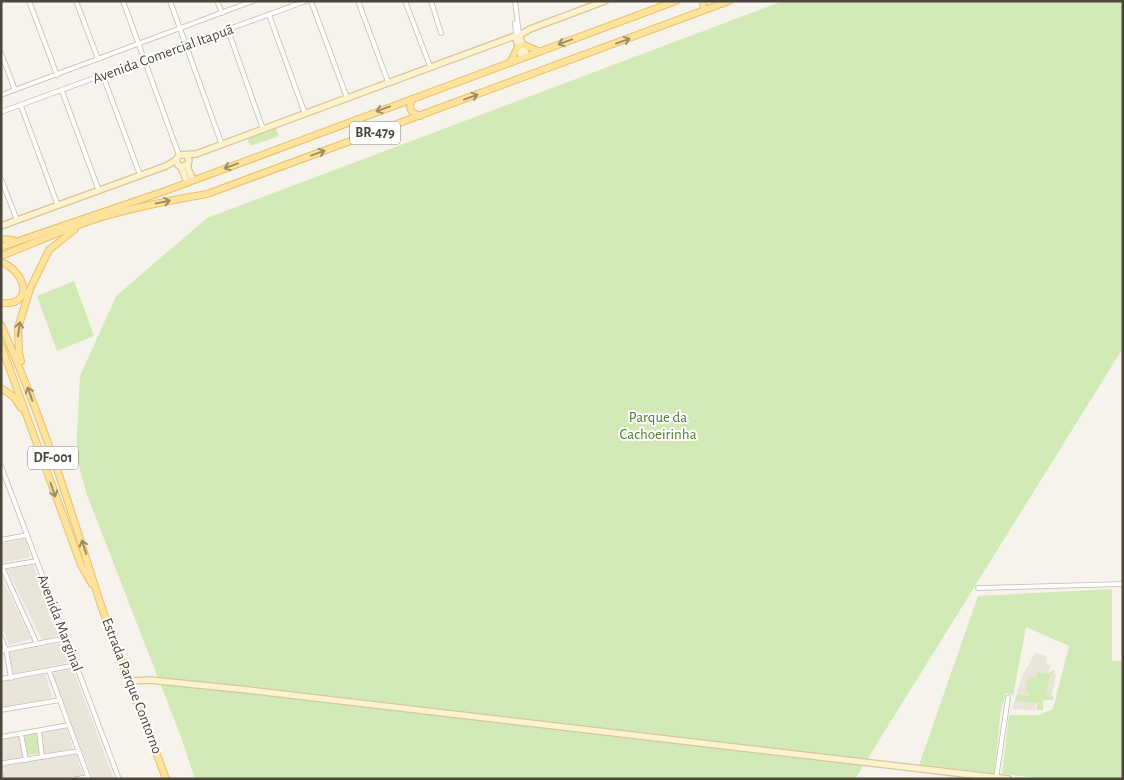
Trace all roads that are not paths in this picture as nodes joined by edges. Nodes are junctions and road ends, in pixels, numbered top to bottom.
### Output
1 (29, 1) edge
2 (76, 1) edge
3 (123, 1) edge
4 (170, 1) edge
5 (217, 1) edge
6 (253, 1) edge
7 (306, 1) edge
8 (311, 1) edge
9 (358, 1) edge
10 (405, 1) edge
11 (430, 1) edge
12 (515, 1) edge
13 (605, 1) edge
14 (676, 1) edge
15 (703, 1) edge
16 (729, 1) edge
17 (704, 10) junction
18 (222, 13) junction
19 (269, 15) junction
20 (180, 29) junction
21 (228, 30) junction
22 (441, 33) dead end
23 (518, 36) junction
24 (139, 44) junction
25 (186, 45) junction
26 (521, 46) junction
27 (539, 52) junction
28 (1, 53) edge
29 (524, 57) junction
30 (98, 59) junction
31 (144, 61) junction
32 (510, 62) junction
33 (430, 66) junction
34 (57, 75) junction
35 (103, 76) junction
36 (388, 82) junction
37 (15, 90) junction
38 (62, 92) junction
39 (1, 95) edge
40 (347, 98) junction
41 (412, 99) junction
42 (21, 106) junction
43 (1, 112) edge
44 (305, 114) junction
45 (420, 116) junction
46 (263, 129) junction
47 (222, 144) junction
48 (188, 160) junction
49 (178, 162) junction
50 (140, 175) junction
51 (1, 179) edge
52 (190, 181) junction
53 (99, 191) junction
54 (58, 206) junction
55 (17, 220) junction
56 (82, 224) junction
57 (1, 226) edge
58 (29, 238) junction
59 (1, 239) edge
60 (1, 247) edge
61 (1, 256) edge
62 (1, 262) edge
63 (1, 303) edge
64 (1, 325) edge
65 (1, 345) edge
66 (24, 377) junction
67 (1, 388) edge
68 (28, 417) junction
69 (1, 466) edge
70 (27, 534) junction
71 (1, 540) edge
72 (36, 561) junction
73 (1, 567) edge
74 (1123, 584) edge
75 (978, 588) dead end
76 (98, 594) junction
77 (1, 637) edge
78 (66, 638) junction
79 (37, 644) junction
80 (4, 650) edge
81 (76, 665) junction
82 (49, 671) junction
83 (11, 678) junction
84 (1, 679) edge
85 (130, 681) junction
86 (1008, 698) dead end
87 (60, 700) junction
88 (1, 710) edge
89 (69, 725) junction
90 (39, 731) junction
91 (21, 734) junction
92 (1, 737) edge
93 (79, 751) junction
94 (42, 757) junction
95 (26, 760) junction
96 (1, 765) edge
97 (89, 778) edge
98 (996, 778) edge
99 (77, 779) edge
100 (119, 779) edge
101 (166, 779) edge
102 (1008, 779) edge

1 - 34 street
2 - 30 street
3 - 24 street
4 - 20 street
5 - 18 street
6 - 18 street, Avenida Comercial Itapuã
7 - 19 street, Avenida Comercial Itapuã
8 - 40 street
9 - 36 street
10 - 33 street
11 - 22 street
12 - 23 street
13 - 23 street
14 -> 27 main road, BR-479
15 - 17 main road
16 - 17 main road, BR-479
45 -> 17 main road, BR-479
18 - 20 street, Avenida Comercial Itapuã
19 - 21 street, Avenida Comercial Itapuã
19 - 44 street
20 - 24 street, Avenida Comercial Itapuã
20 - 25 street
21 - 25 street, Avenida Comercial Itapuã
21 - 46 street
23 - 26 street
23 - 33 street
24 - 30 street, Avenida Comercial Itapuã
24 - 31 street
25 - 31 street, Avenida Comercial Itapuã
25 - 47 street
26 - 27 main road
26 - 29 street
26 - 32 main road
27 - 29 main road, BR-479
28 - 37 street
29 - 32 main road, BR-479
30 - 34 street, Avenida Comercial Itapuã
31 - 35 street, Avenida Comercial Itapuã
31 - 49 street
32 - 41 main road, BR-479
33 - 36 street
34 - 37 street, Avenida Comercial Itapuã
35 - 38 street, Avenida Comercial Itapuã
35 - 50 street
36 - 40 street
37 - 39 street, Avenida Comercial Itapuã
38 - 42 street, Avenida Comercial Itapuã
38 - 53 street
40 - 44 street
41 - 45 main road
41 -> 52 main road, BR-479
42 - 43 street, Avenida Comercial Itapuã
42 - 54 street
44 - 46 street
56 -> 45 main road, BR-479
46 - 47 street
47 - 48 street
48 - 49 street
48 - 49 street
48 - 52 street
49 - 50 street
49 - 52 street
50 - 53 street
51 - 55 street
52 - 58 main road, BR-479
53 - 54 street
54 - 55 street
55 - 57 street
56 - 61 main road, BR-479
66 -> 56 main road
58 - 59 main road
58 - 60 main road, BR-479
62 - 63 main road
64 - 66 main road, DF-001
65 - 68 main road, DF-001
76 -> 66 main road, DF-001
67 - 68 main road
68 -> 76 main road, DF-001
69 - 70 street, Avenida Marginal
70 - 71 street
70 - 72 street, Avenida Marginal
72 - 73 street
72 - 78 street, Avenida Marginal
73 - 79 street
74 - 75 street
76 - 85 main road, Estrada Parque Contorno / DF-001
77 - 80 street
78 - 79 street
78 - 81 street, Avenida Marginal
79 - 80 street
80 - 83 street
81 - 82 street
81 - 100 street, Avenida Marginal
82 - 83 street
82 - 87 street
83 - 84 street
85 - 98 street
85 - 101 main road, Estrada Parque Contorno / DF-001
86 - 98 street
87 - 88 street
87 - 89 street
89 - 90 street
89 - 93 street
90 - 91 street
90 - 94 street
91 - 92 street
91 - 95 street
93 - 94 street
93 - 97 street
94 - 95 street
95 - 96 street
97 - 99 street
98 - 102 street

